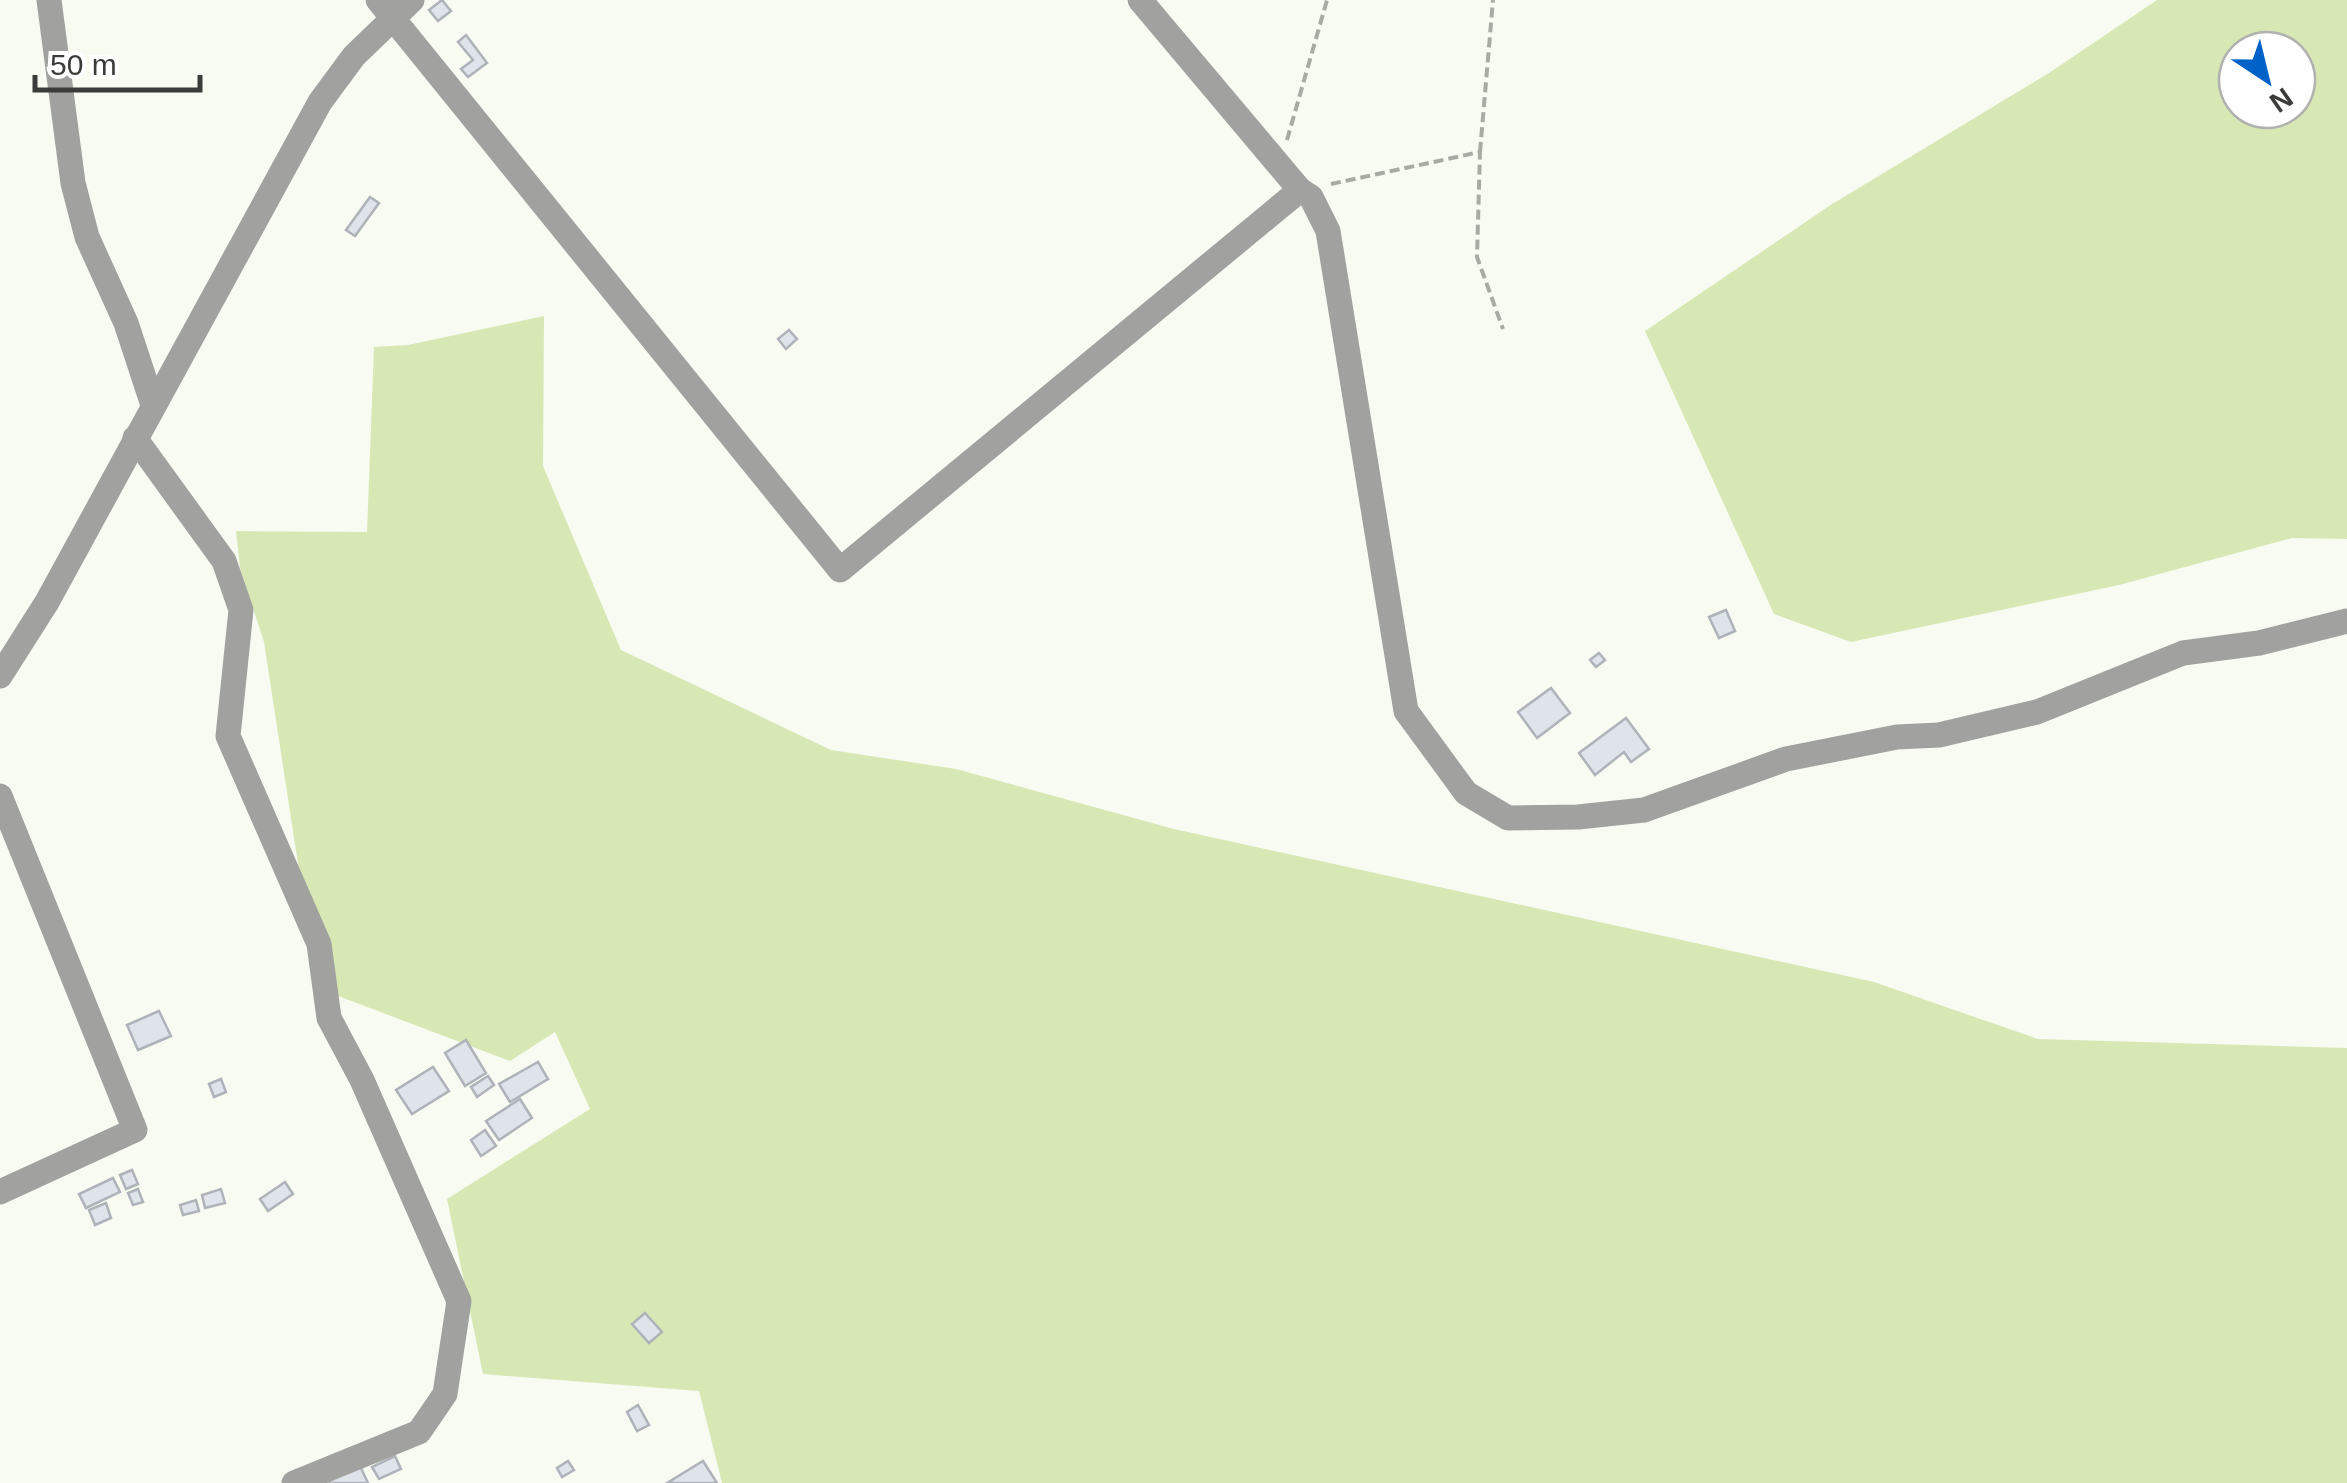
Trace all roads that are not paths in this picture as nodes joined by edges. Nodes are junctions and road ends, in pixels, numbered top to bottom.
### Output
1 (48, 0) edge
2 (412, 0) edge
3 (1140, 0) edge
4 (385, 8) edge
5 (1300, 190) junction
6 (153, 405) junction
7 (135, 438) junction
8 (2347, 621) edge
9 (0, 676) edge
10 (0, 796) edge
11 (0, 1192) edge
12 (294, 1483) edge

1 - 6 street
2 - 4 street
3 - 5 street
4 - 5 street
4 - 6 street
5 - 8 street
6 - 7 street
7 - 9 street
7 - 12 street
10 - 11 street

